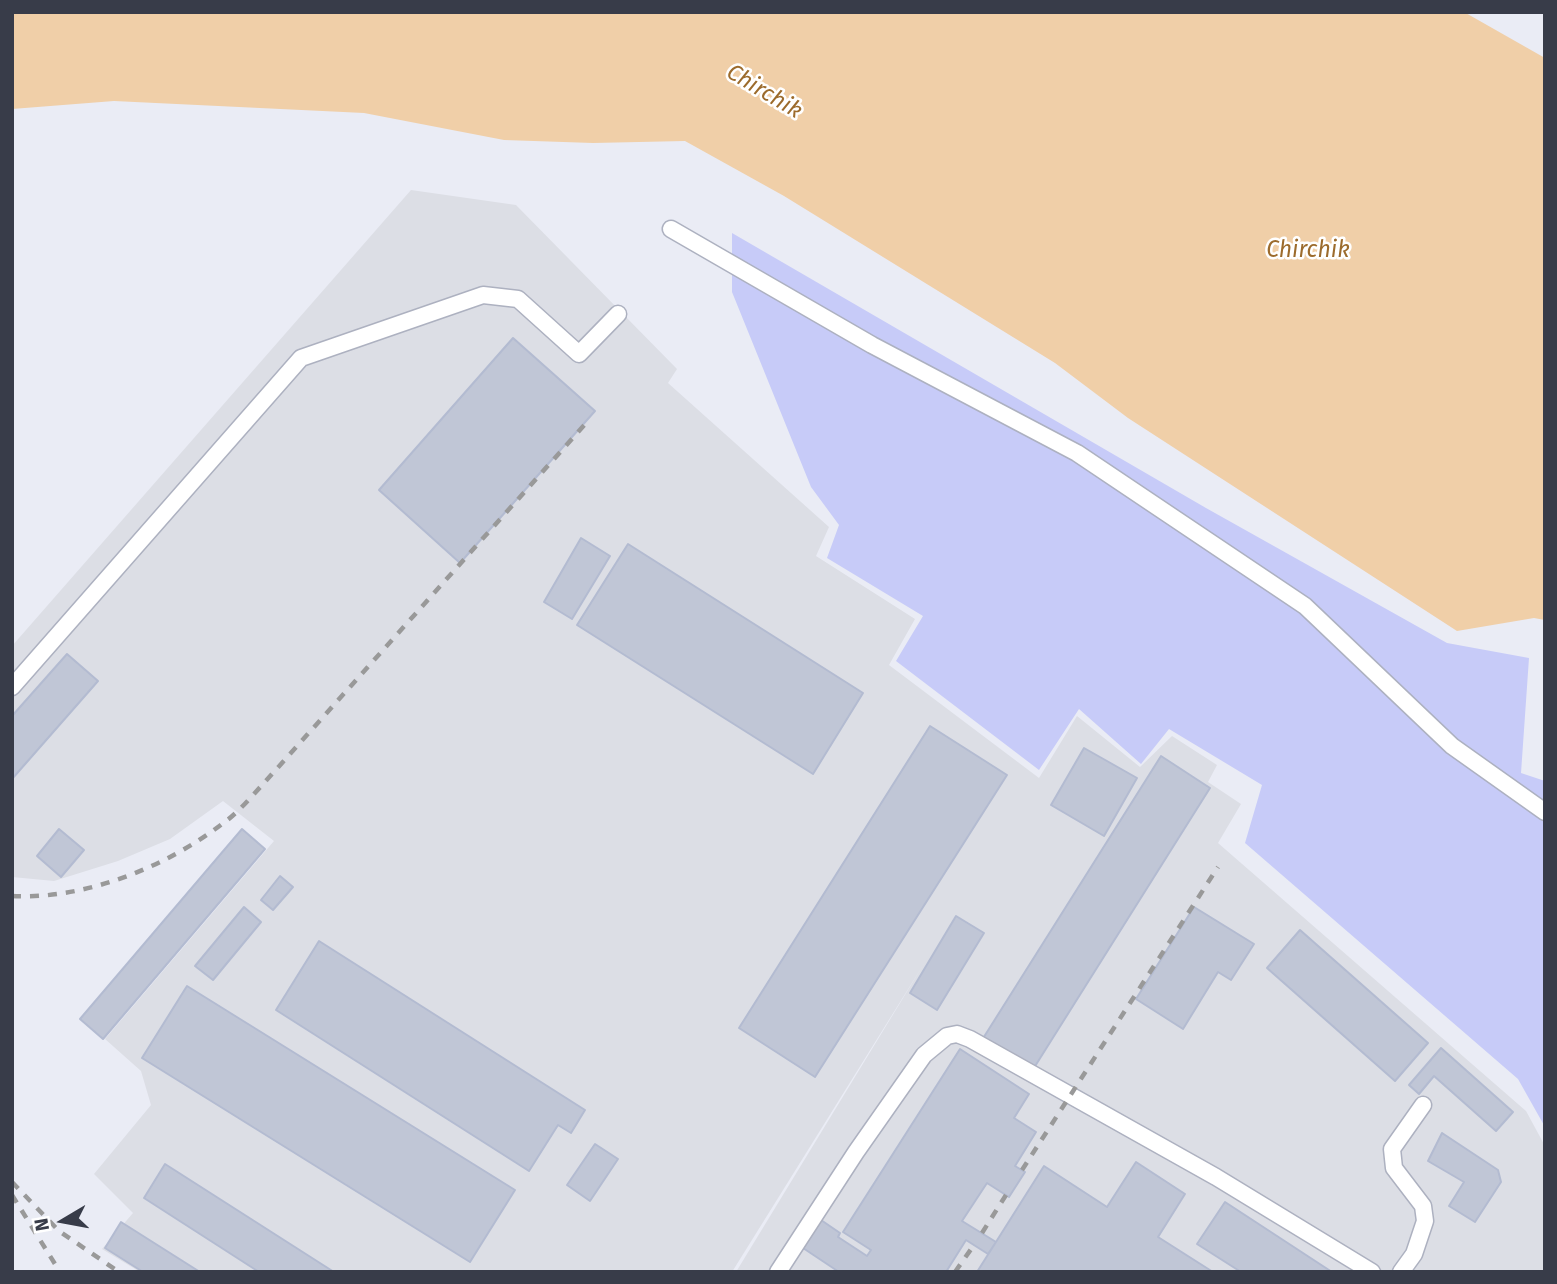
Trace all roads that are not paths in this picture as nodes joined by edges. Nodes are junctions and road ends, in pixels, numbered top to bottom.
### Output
1 (671, 229) dead end
2 (618, 314) dead end
3 (12, 687) edge
4 (1545, 812) edge
5 (1423, 1105) dead end
6 (778, 1272) edge
7 (1372, 1272) edge
8 (1401, 1272) edge

1 - 4 lane
2 - 3 lane
5 - 8 lane
6 - 7 lane

